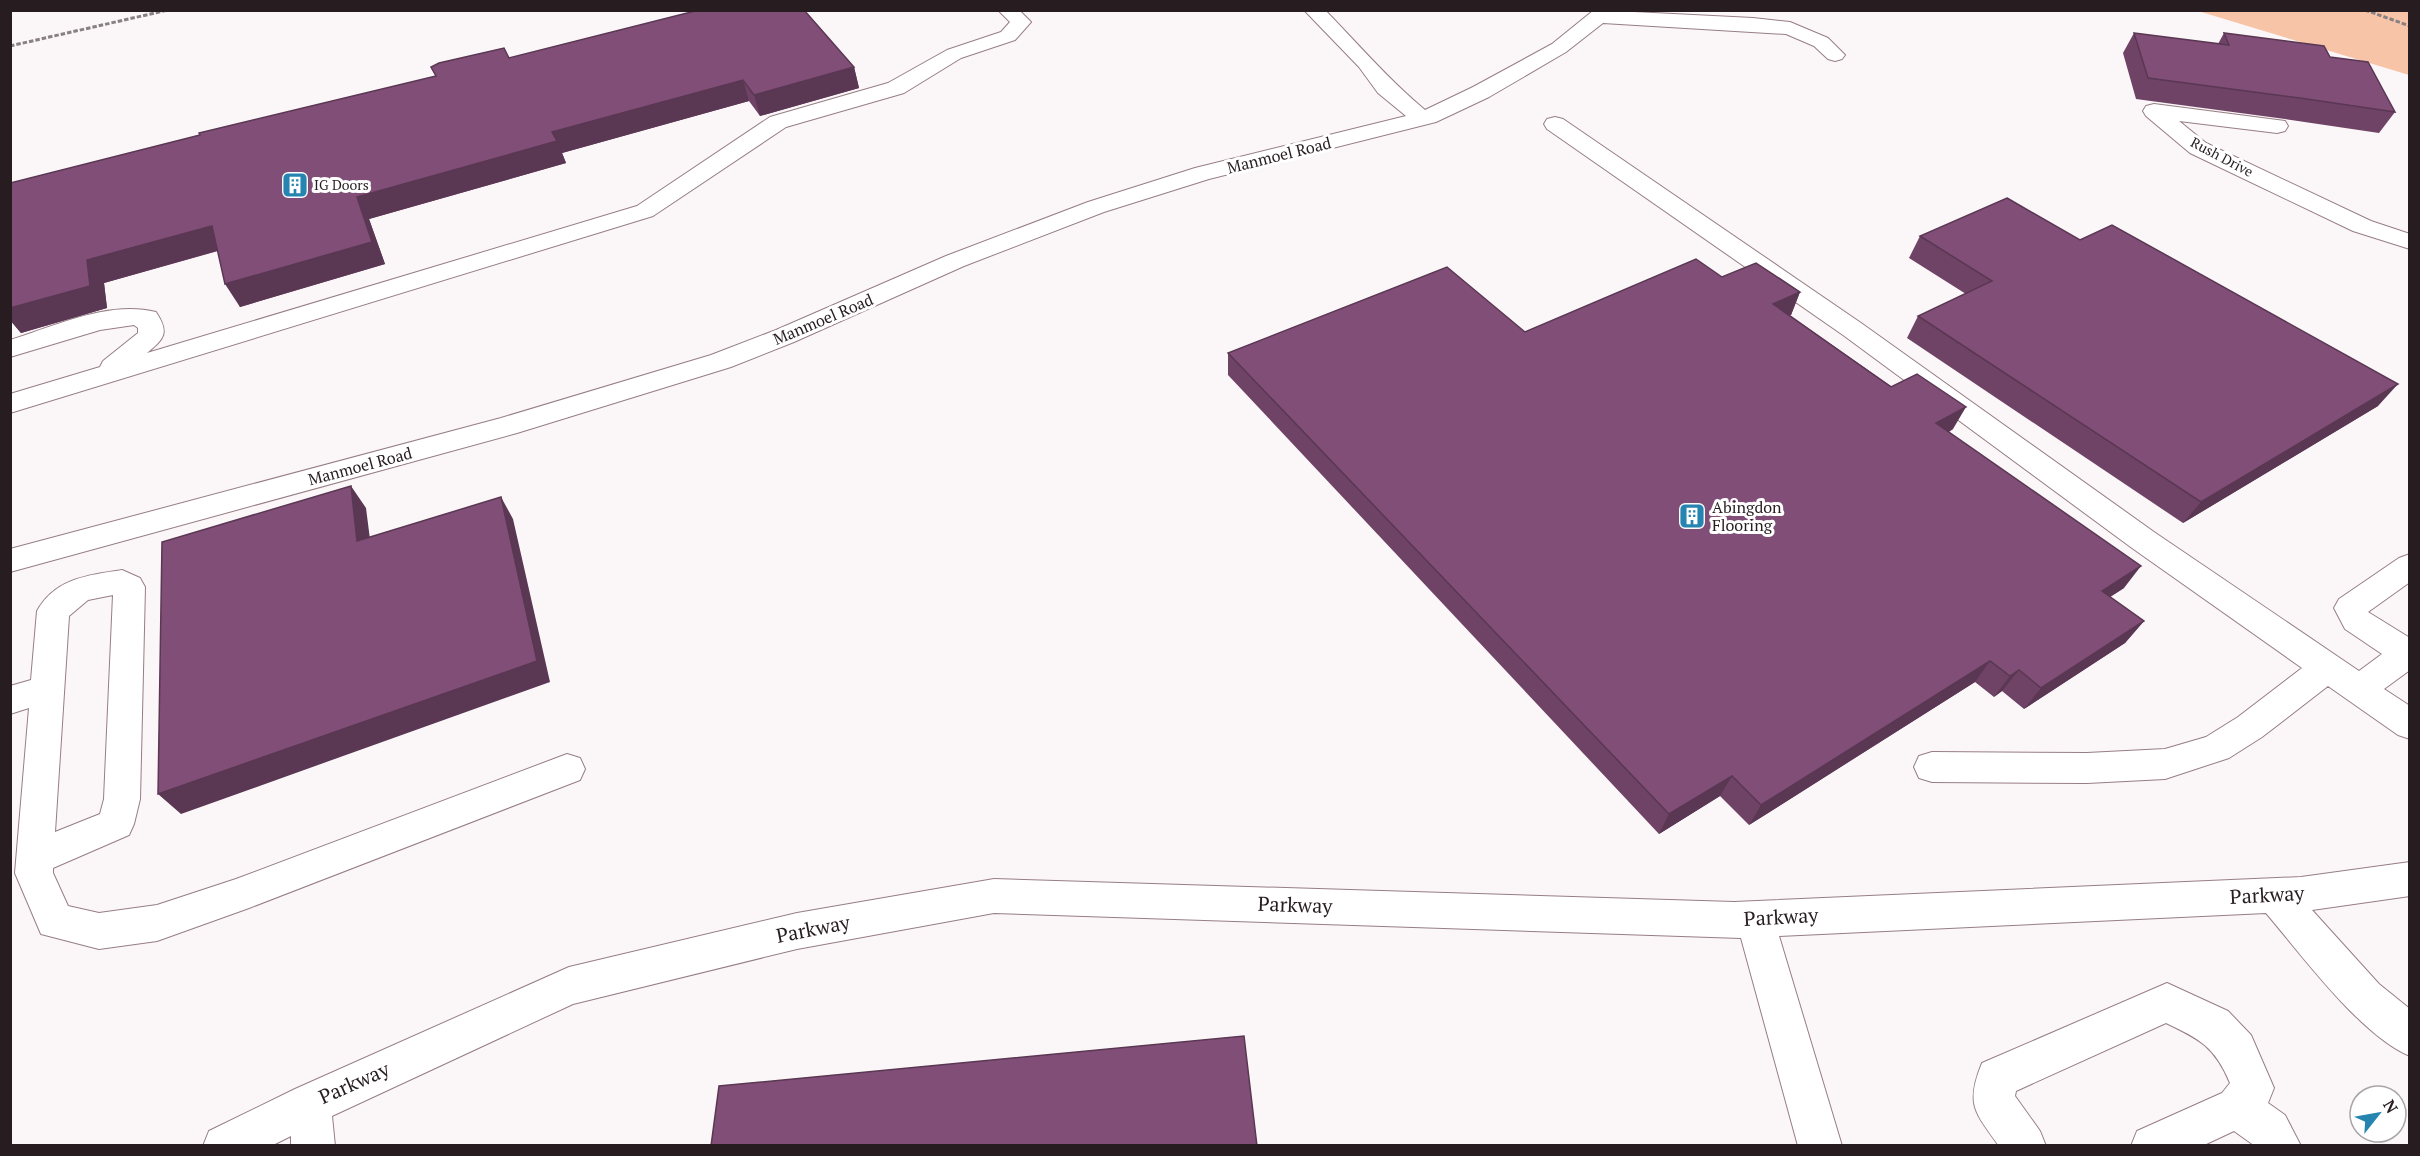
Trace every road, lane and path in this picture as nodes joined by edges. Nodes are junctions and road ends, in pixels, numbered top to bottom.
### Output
1 (168, 10) edge
2 (1007, 10) edge
3 (1313, 10) edge
4 (2365, 10) edge
5 (1604, 14) edge
6 (2409, 26) edge
7 (10, 46) edge
8 (1835, 56) dead end
9 (1421, 118) junction
10 (1555, 124) dead end
11 (2277, 126) dead end
12 (2409, 242) edge
13 (10, 349) edge
14 (103, 376) junction
15 (10, 404) edge
16 (10, 561) edge
17 (2409, 566) edge
18 (2408, 652) edge
19 (2328, 667) junction
20 (48, 689) junction
21 (2360, 689) junction
22 (10, 700) edge
23 (2409, 725) edge
24 (1932, 767) dead end
25 (567, 769) dead end
26 (35, 858) junction
27 (2409, 879) edge
28 (2275, 896) junction
29 (1755, 918) junction
30 (2409, 1036) edge
31 (310, 1104) junction
32 (2237, 1108) junction
33 (225, 1146) edge
34 (313, 1146) edge
35 (1820, 1146) edge
36 (2025, 1146) edge
37 (2152, 1146) edge
38 (2280, 1146) edge

1 - 7 path
2 - 14 street
3 - 9 street
4 - 6 path
5 - 8 street
5 - 9 street, Manmoel Road
9 - 16 street, Manmoel Road
10 - 19 street
11 - 12 street, Rush Drive
13 - 14 street
14 - 15 street
17 - 18 street
18 - 21 street
19 - 21 street
19 - 24 street
20 - 22 street
20 - 26 street
20 - 26 street
21 - 23 street
25 - 26 street
27 - 28 street, Parkway
28 - 29 street, Parkway
28 - 30 street
29 - 31 street, Parkway
29 - 35 street
31 - 33 street, Parkway
31 - 34 street
32 - 36 street
32 - 37 street
32 - 38 street

